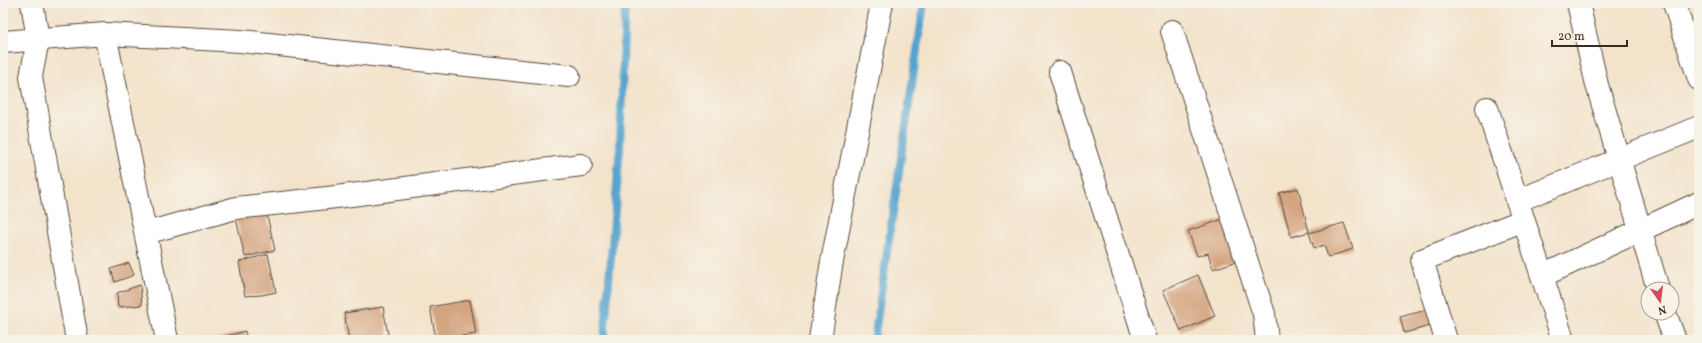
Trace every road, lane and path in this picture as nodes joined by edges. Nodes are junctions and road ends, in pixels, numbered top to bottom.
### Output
1 (32, 3) edge
2 (882, 3) edge
3 (1578, 3) edge
4 (1674, 3) edge
5 (1172, 32) dead end
6 (105, 34) junction
7 (38, 39) junction
8 (3, 42) edge
9 (1060, 72) dead end
10 (569, 76) dead end
11 (1699, 79) edge
12 (1487, 108) dead end
13 (1699, 127) edge
14 (1619, 160) junction
15 (581, 165) dead end
16 (1699, 203) edge
17 (1520, 210) junction
18 (1641, 232) junction
19 (146, 233) junction
20 (1542, 276) junction
21 (1656, 281) edge
22 (1668, 321) edge
23 (77, 340) edge
24 (167, 340) edge
25 (820, 340) edge
26 (1145, 340) edge
27 (1267, 340) edge
28 (1446, 340) edge
29 (1563, 340) edge
30 (1675, 340) edge

1 - 7 street
2 - 25 street
3 - 14 street
4 - 11 street
5 - 27 street
6 - 7 street
6 - 10 street
6 - 19 street
7 - 8 street
7 - 23 street
9 - 26 street
12 - 17 street
13 - 14 street
14 - 17 street
14 - 18 street
15 - 19 street
16 - 18 street
17 - 20 street
17 - 28 street
18 - 20 street
18 - 21 street
19 - 24 street
20 - 29 street
22 - 30 street

